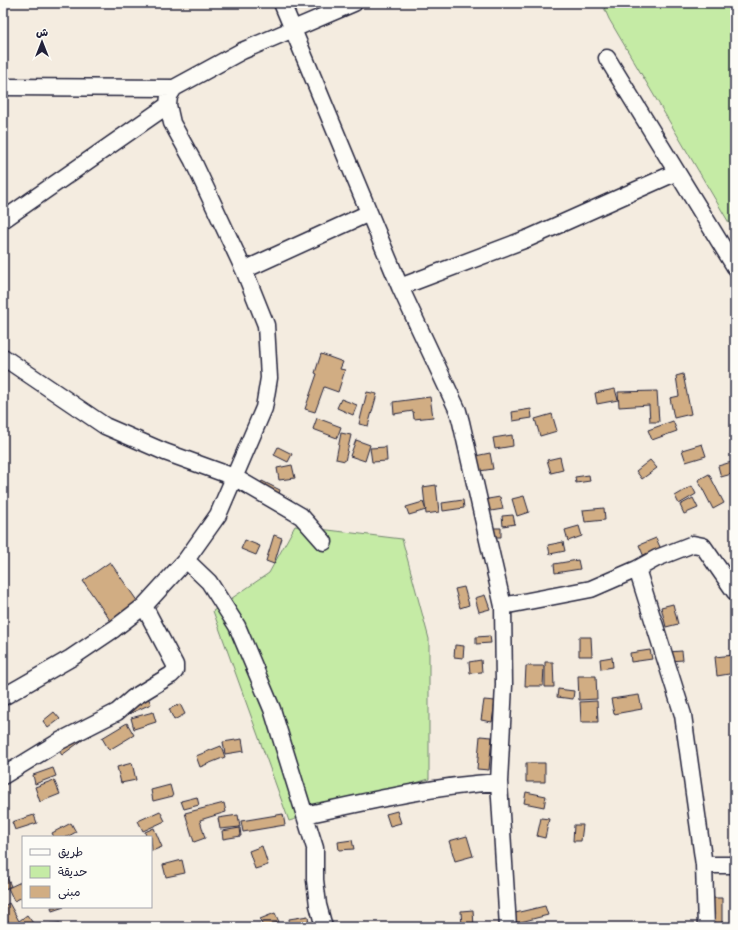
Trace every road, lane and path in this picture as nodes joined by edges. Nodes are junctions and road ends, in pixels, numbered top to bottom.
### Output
1 (282, 3) edge
2 (354, 3) edge
3 (293, 30) junction
4 (607, 58) dead end
5 (3, 87) edge
6 (174, 88) junction
7 (168, 105) junction
8 (677, 172) junction
9 (370, 213) junction
10 (3, 220) edge
11 (735, 268) edge
12 (244, 270) junction
13 (400, 287) junction
14 (3, 358) edge
15 (234, 477) junction
16 (324, 542) dead end
17 (186, 560) junction
18 (637, 569) junction
19 (735, 592) edge
20 (144, 606) junction
21 (503, 606) junction
22 (3, 697) edge
23 (3, 776) edge
24 (499, 782) junction
25 (305, 815) junction
26 (704, 865) junction
27 (735, 865) edge
28 (324, 927) edge
29 (508, 927) edge
30 (706, 927) edge

1 - 3 street
2 - 3 street
3 - 6 street
3 - 9 street
4 - 8 street
5 - 6 street
6 - 7 street
7 - 10 street
7 - 12 street
8 - 11 street
8 - 13 street
9 - 12 street
9 - 13 street
12 - 15 street
13 - 21 street
14 - 15 street
15 - 16 street
15 - 17 street
17 - 20 street
17 - 25 street
18 - 19 street
18 - 21 street
18 - 26 street
20 - 22 street
20 - 23 street
21 - 24 street
24 - 25 street
24 - 29 street
25 - 28 street
26 - 27 street
26 - 30 street

